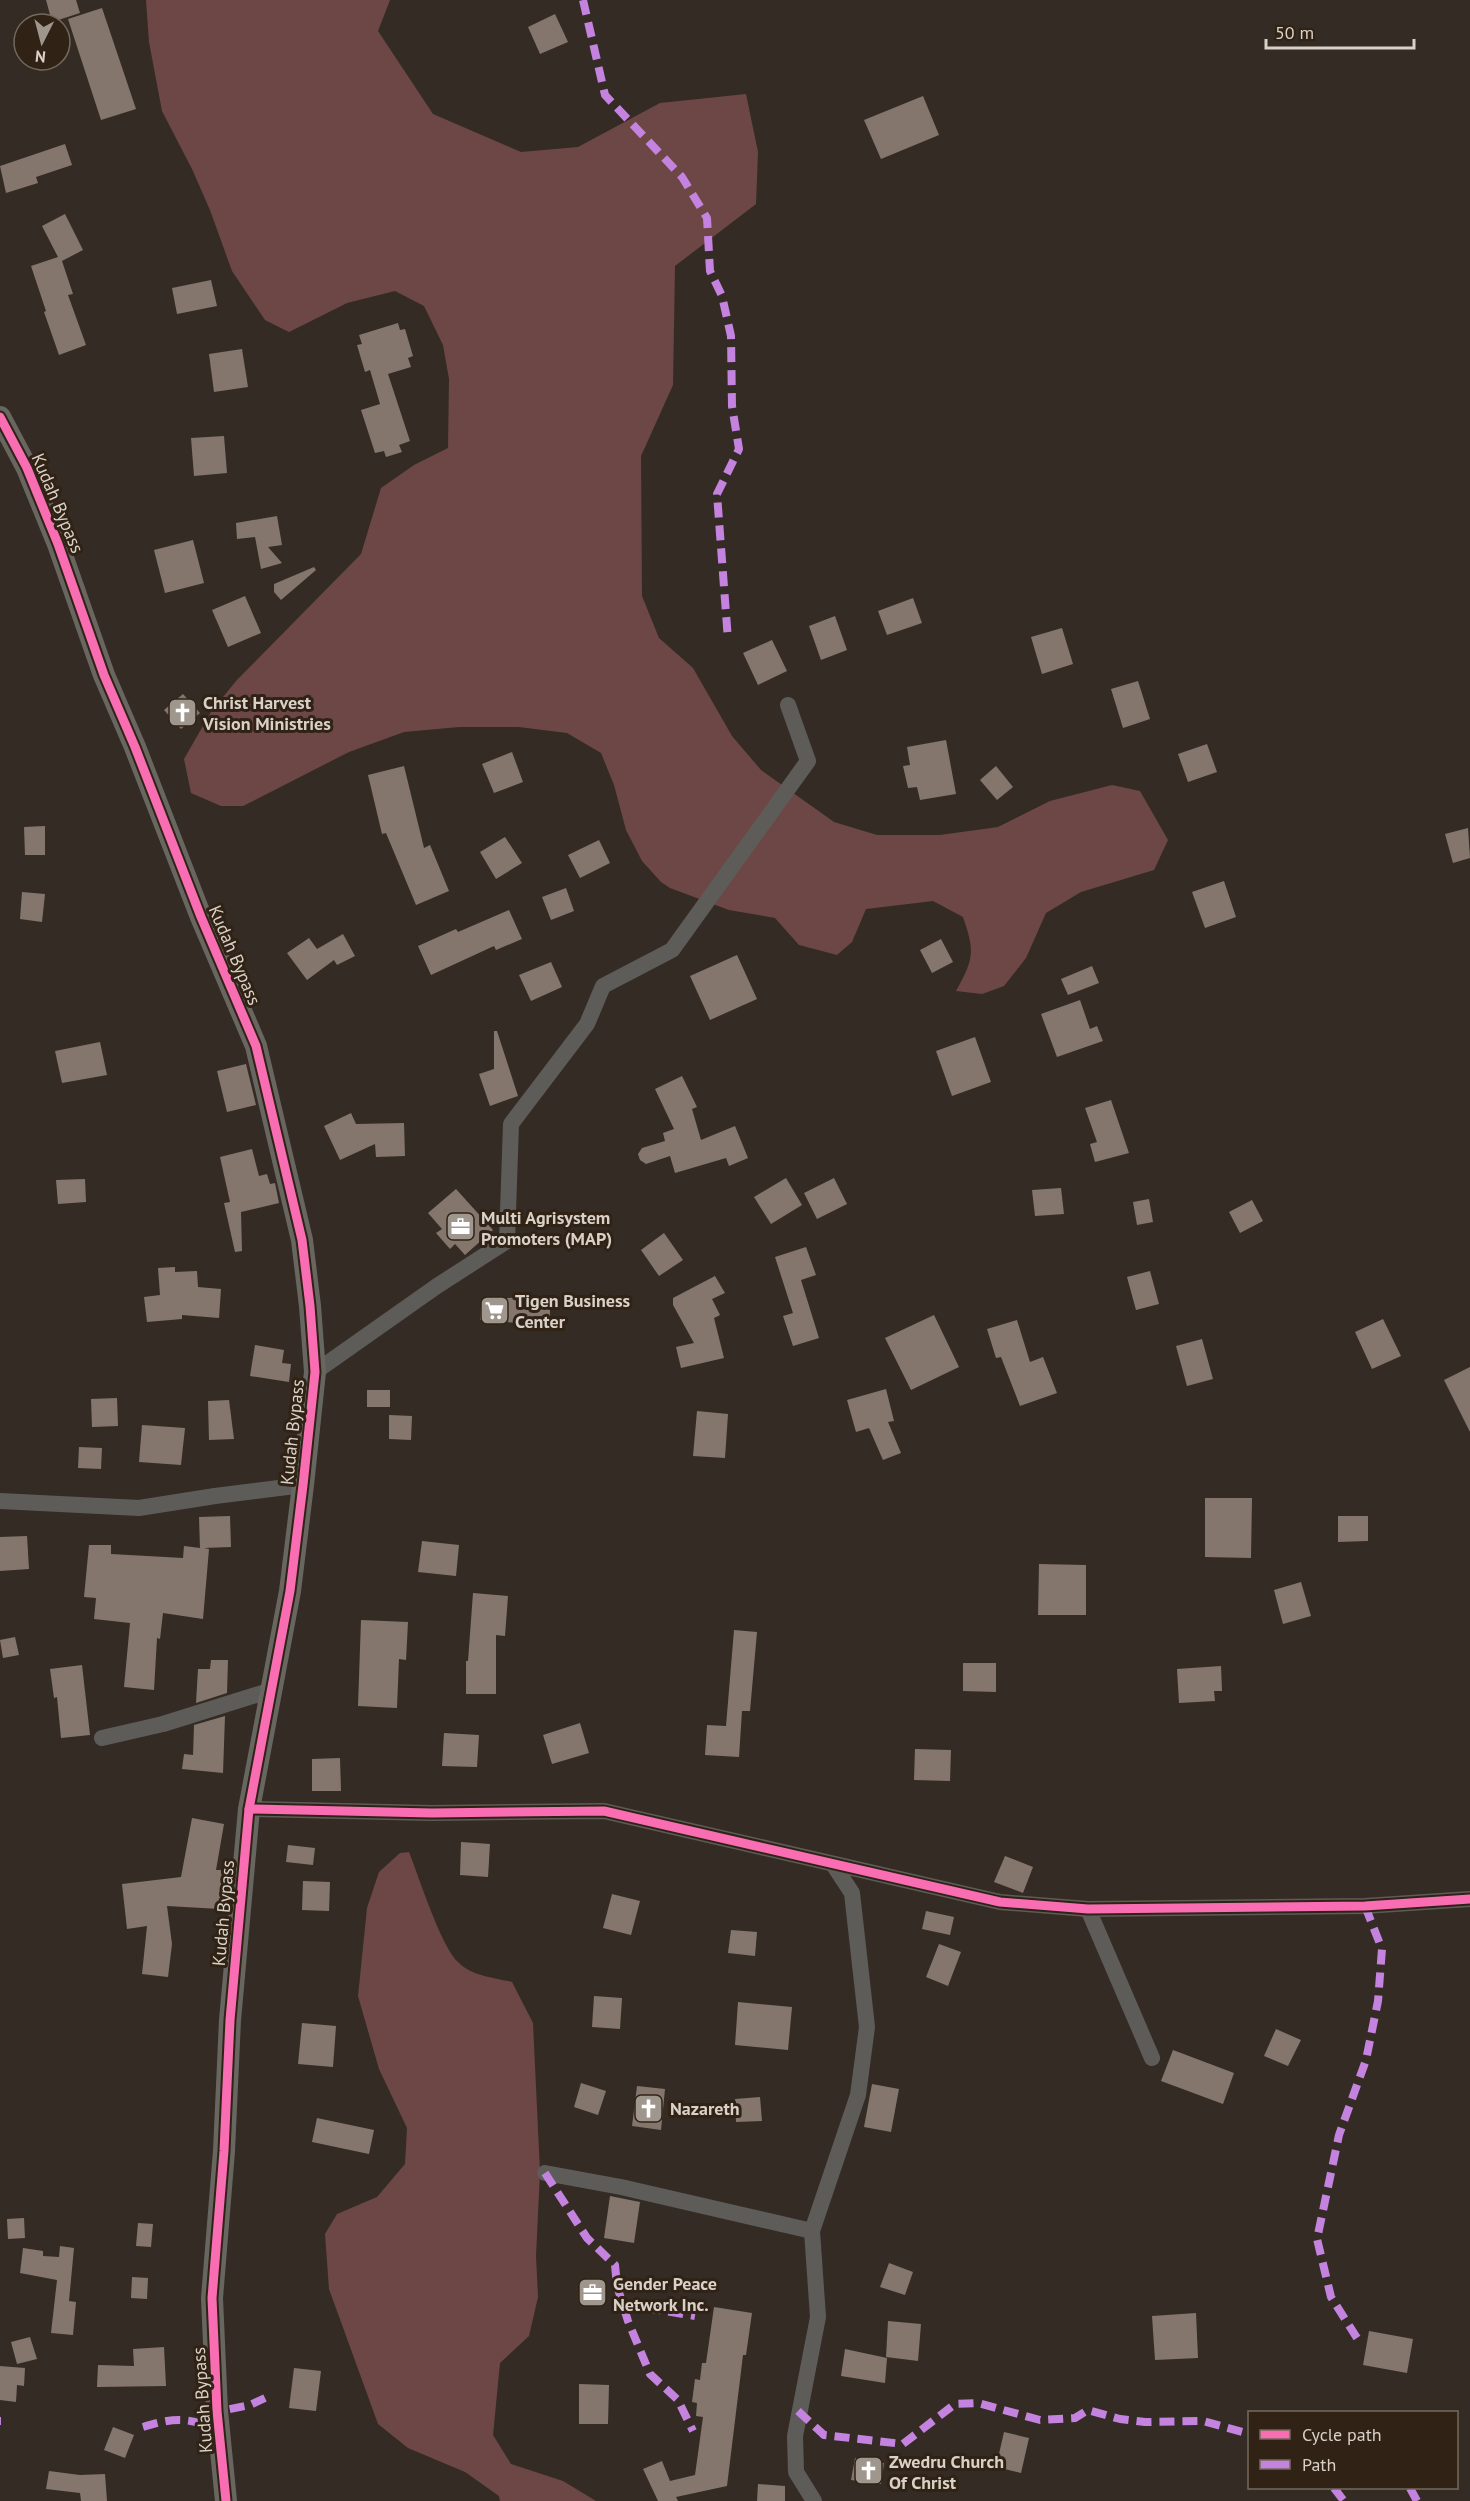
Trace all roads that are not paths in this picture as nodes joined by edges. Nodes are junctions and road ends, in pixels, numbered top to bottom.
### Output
1 (0, 417) edge
2 (788, 705) dead end
3 (315, 1372) junction
4 (303, 1485) junction
5 (0, 1501) edge
6 (272, 1690) junction
7 (102, 1738) dead end
8 (249, 1809) junction
9 (833, 1864) junction
10 (1470, 1899) edge
11 (1088, 1910) junction
12 (1152, 2058) dead end
13 (544, 2173) dead end
14 (812, 2231) junction
15 (226, 2501) edge
16 (814, 2501) edge

1 - 3 street, Kudah Bypass
2 - 3 street
3 - 4 street, Kudah Bypass
4 - 5 street
4 - 6 street, Kudah Bypass
6 - 7 street
6 - 8 street, Kudah Bypass
8 - 9 street
8 - 15 street, Kudah Bypass
9 - 11 street
9 - 14 street
10 - 11 street
11 - 12 street
13 - 14 street
14 - 16 street

